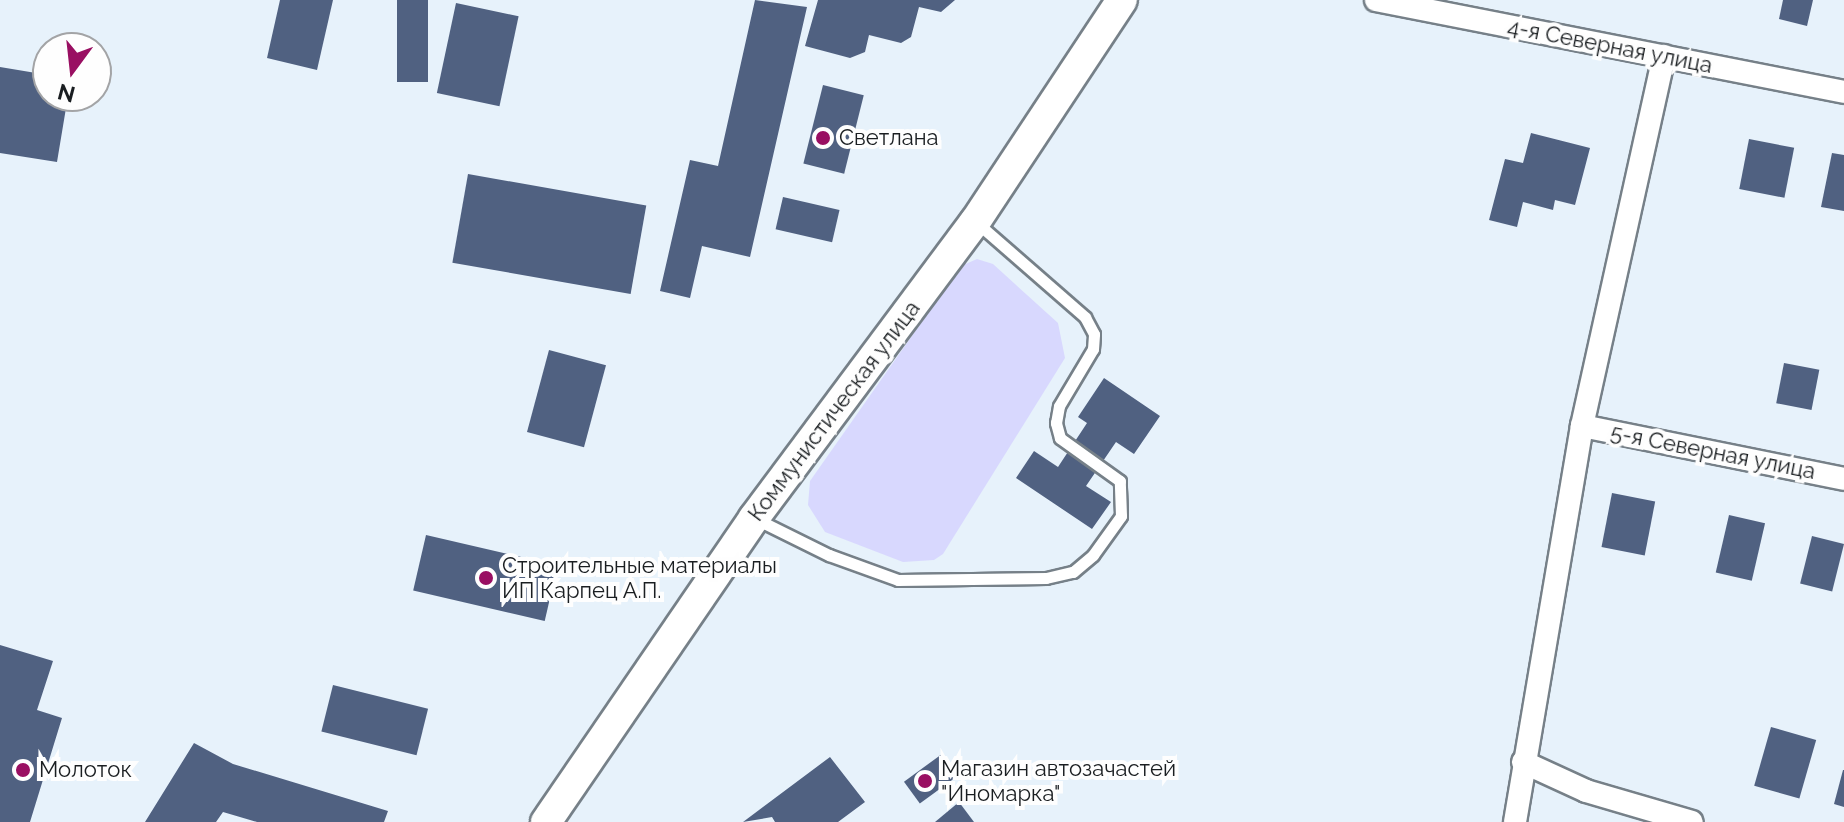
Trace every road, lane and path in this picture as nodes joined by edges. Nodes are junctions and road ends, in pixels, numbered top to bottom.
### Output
1 (1122, 0) edge
2 (1376, 0) edge
3 (1664, 56) junction
4 (1844, 92) edge
5 (975, 222) junction
6 (1582, 426) junction
7 (1844, 479) edge
8 (754, 518) junction
9 (1523, 762) junction
10 (546, 822) edge
11 (1515, 822) edge
12 (1692, 822) edge

1 - 5 street, Коммунистическая улица
2 - 3 street, 4-я Северная улица
3 - 4 street, 4-я Северная улица
3 - 6 street
5 - 8 street, Коммунистическая улица
5 - 8 lane
6 - 7 street, 5-я Северная улица
6 - 9 street
8 - 10 street, Коммунистическая улица
9 - 11 street
9 - 12 street

